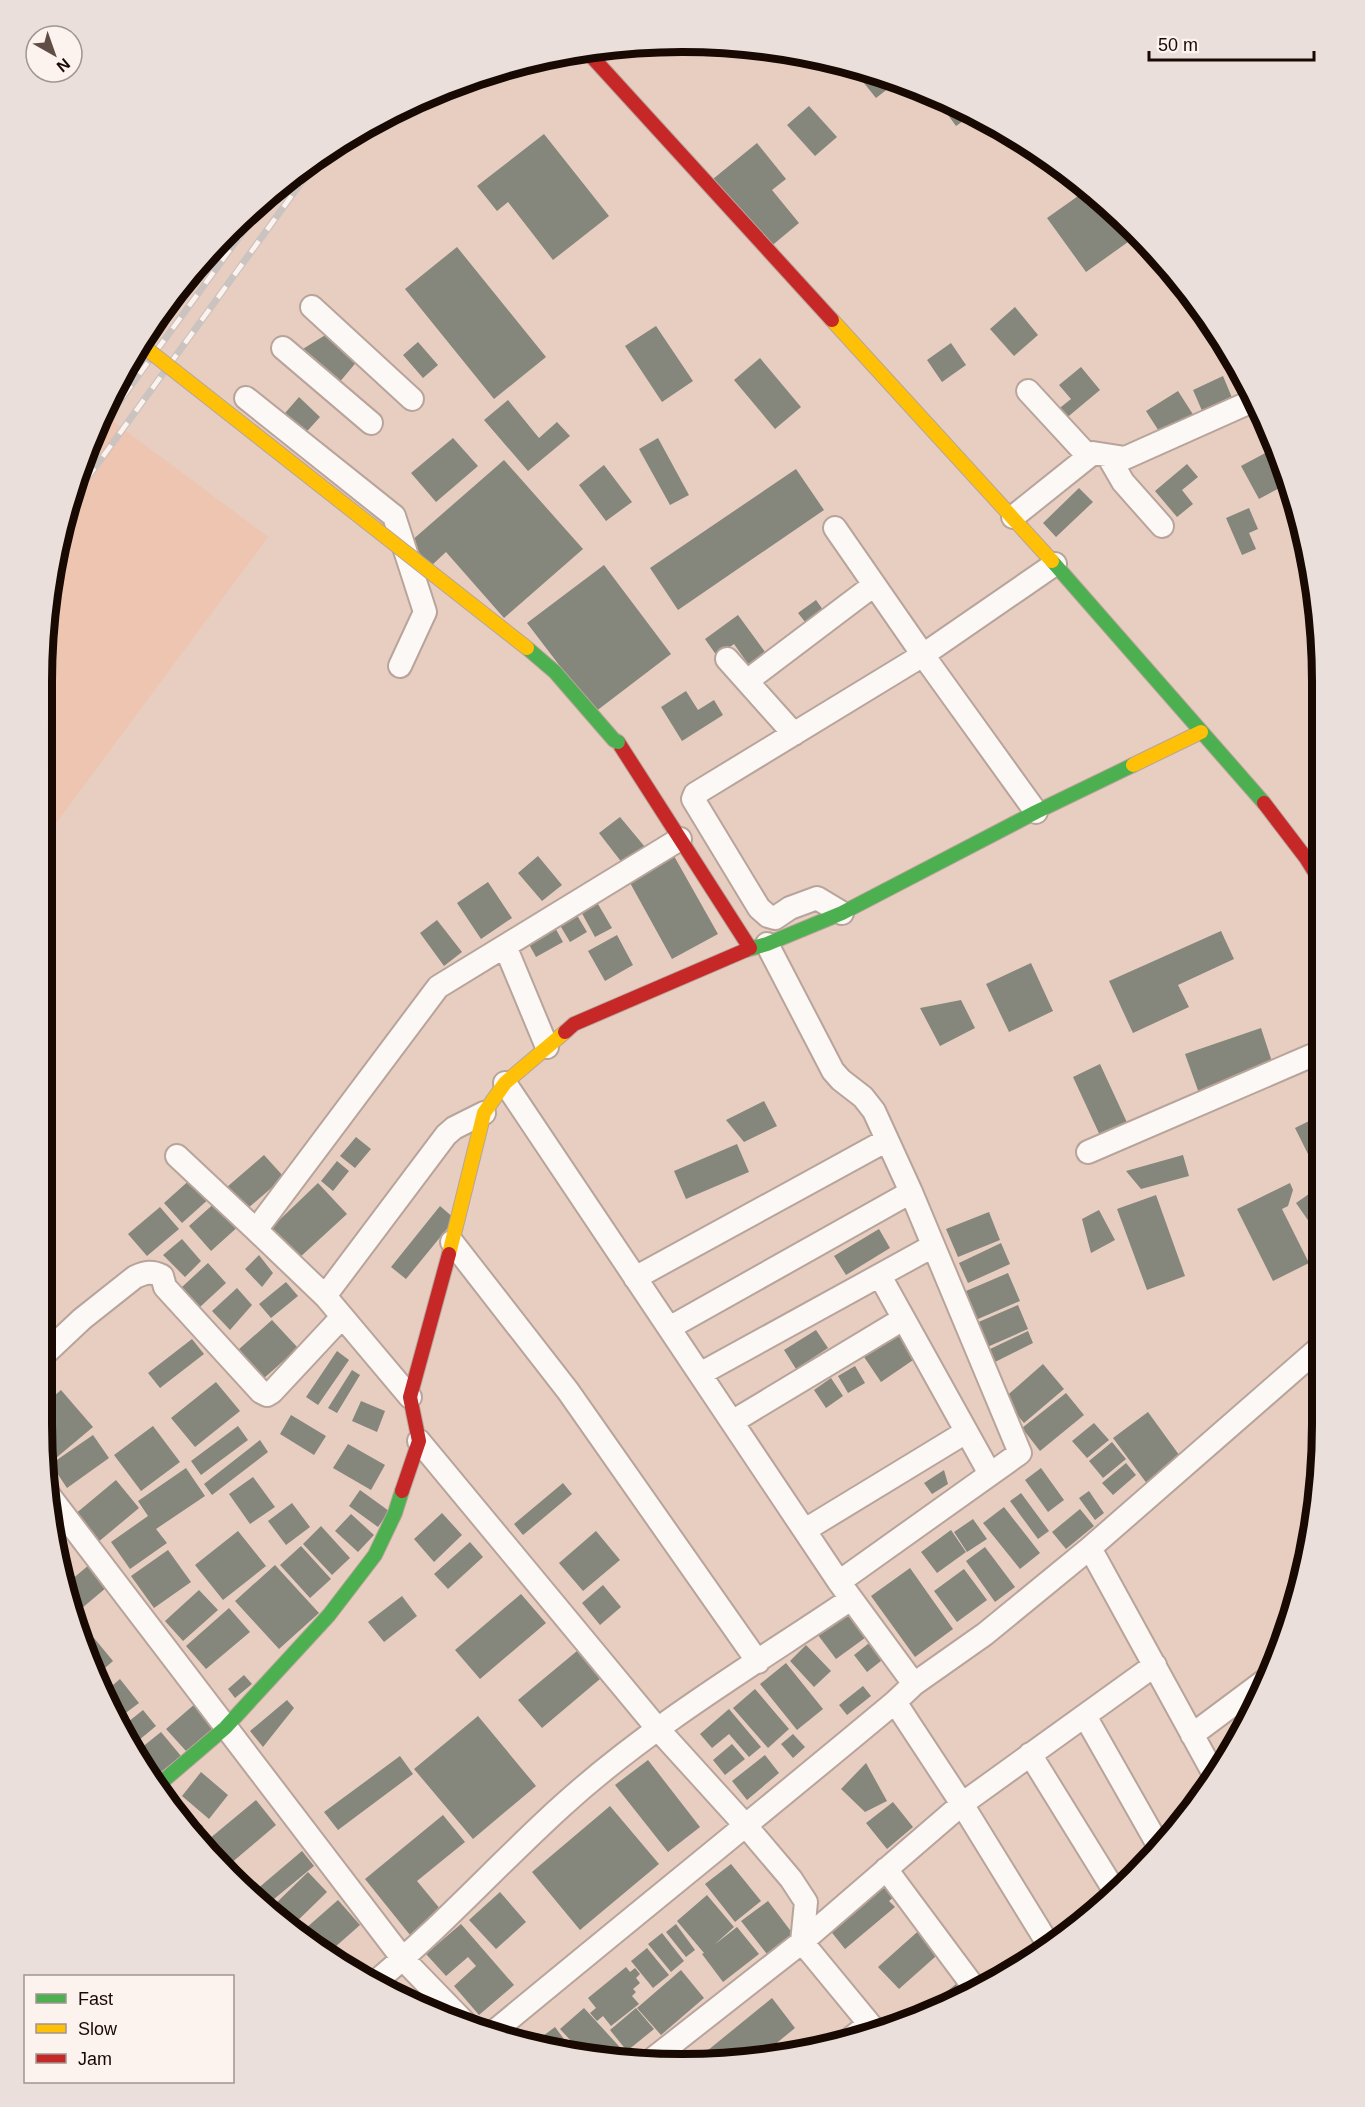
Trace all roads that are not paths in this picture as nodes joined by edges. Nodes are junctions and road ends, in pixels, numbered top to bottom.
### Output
1 (595, 59) edge
2 (312, 307) dead end
3 (283, 348) dead end
4 (148, 350) edge
5 (1028, 391) dead end
6 (246, 398) dead end
7 (412, 399) dead end
8 (1248, 403) edge
9 (370, 423) dead end
10 (1098, 456) junction
11 (1013, 518) junction
12 (1162, 525) dead end
13 (835, 528) dead end
14 (1054, 564) junction
15 (874, 585) junction
16 (923, 655) junction
17 (727, 659) dead end
18 (400, 666) dead end
19 (747, 681) junction
20 (1201, 732) junction
21 (794, 734) junction
22 (1036, 812) junction
23 (680, 839) junction
24 (1312, 868) edge
25 (842, 913) junction
26 (505, 946) junction
27 (758, 946) junction
28 (547, 1047) junction
29 (1312, 1055) edge
30 (504, 1083) junction
31 (484, 1113) junction
32 (887, 1140) junction
33 (1088, 1152) dead end
34 (177, 1156) dead end
35 (911, 1192) junction
36 (256, 1230) junction
37 (452, 1242) junction
38 (933, 1246) junction
39 (880, 1276) junction
40 (635, 1278) junction
41 (325, 1296) junction
42 (342, 1317) junction
43 (903, 1319) junction
44 (669, 1328) junction
45 (52, 1347) edge
46 (1312, 1354) edge
47 (700, 1374) junction
48 (410, 1397) junction
49 (732, 1422) junction
50 (966, 1432) junction
51 (419, 1441) junction
52 (990, 1474) junction
53 (58, 1507) edge
54 (805, 1530) junction
55 (1090, 1548) junction
56 (845, 1590) junction
57 (758, 1662) junction
58 (1155, 1665) junction
59 (914, 1684) junction
60 (1255, 1688) edge
61 (895, 1702) junction
62 (1084, 1716) junction
63 (225, 1728) junction
64 (657, 1728) junction
65 (1192, 1735) junction
66 (1030, 1754) junction
67 (1210, 1768) edge
68 (163, 1781) edge
69 (962, 1804) junction
70 (746, 1826) junction
71 (1156, 1840) edge
72 (886, 1869) junction
73 (1111, 1886) edge
74 (1045, 1939) edge
75 (802, 1942) junction
76 (403, 1959) junction
77 (381, 1977) edge
78 (972, 1984) edge
79 (454, 2012) edge
80 (870, 2026) edge
81 (500, 2027) edge
82 (660, 2053) edge

1 - 11 street
2 - 7 street
3 - 9 street
4 - 23 street, bridge
5 - 10 street
6 - 18 street
8 - 10 street
10 - 11 street
10 - 12 street
11 - 14 street
13 - 15 street
14 - 16 street
14 - 20 street
15 - 16 street
15 - 19 street
16 - 21 street
16 - 22 street
17 - 19 street
19 - 21 street
20 - 22 street
20 - 24 street
21 - 25 street
22 - 25 street
23 - 26 street
23 - 27 street
25 - 27 street
26 - 28 street
26 - 36 street
27 - 28 street
27 - 32 street
28 - 30 street
29 - 33 street
30 - 31 street
30 - 40 street
31 - 37 street
31 - 41 street
32 - 35 street
32 - 40 street
34 - 36 street
35 - 38 street
35 - 44 street
36 - 41 street
37 - 48 street
37 - 57 street
38 - 39 street
38 - 52 street
39 - 43 street
39 - 47 street
40 - 44 street
41 - 42 street
42 - 45 street
42 - 48 street
43 - 49 street
43 - 50 street
44 - 47 street
46 - 55 street
47 - 49 street
48 - 51 street
49 - 54 street
50 - 52 street
50 - 54 street
51 - 63 street
51 - 64 street
52 - 56 street
53 - 63 street
54 - 56 street
55 - 58 street
55 - 59 street
56 - 57 street
56 - 59 street
57 - 64 street
58 - 62 street
58 - 65 street
59 - 61 street
60 - 65 street
61 - 69 street
61 - 70 street
62 - 66 street
62 - 71 street
63 - 68 street
63 - 76 street
64 - 70 street
64 - 76 street
65 - 67 street
66 - 69 street
66 - 73 street
69 - 72 street
69 - 74 street
70 - 75 street
70 - 81 street
72 - 75 street
72 - 78 street
75 - 80 street
75 - 82 street
76 - 77 street
76 - 79 street

